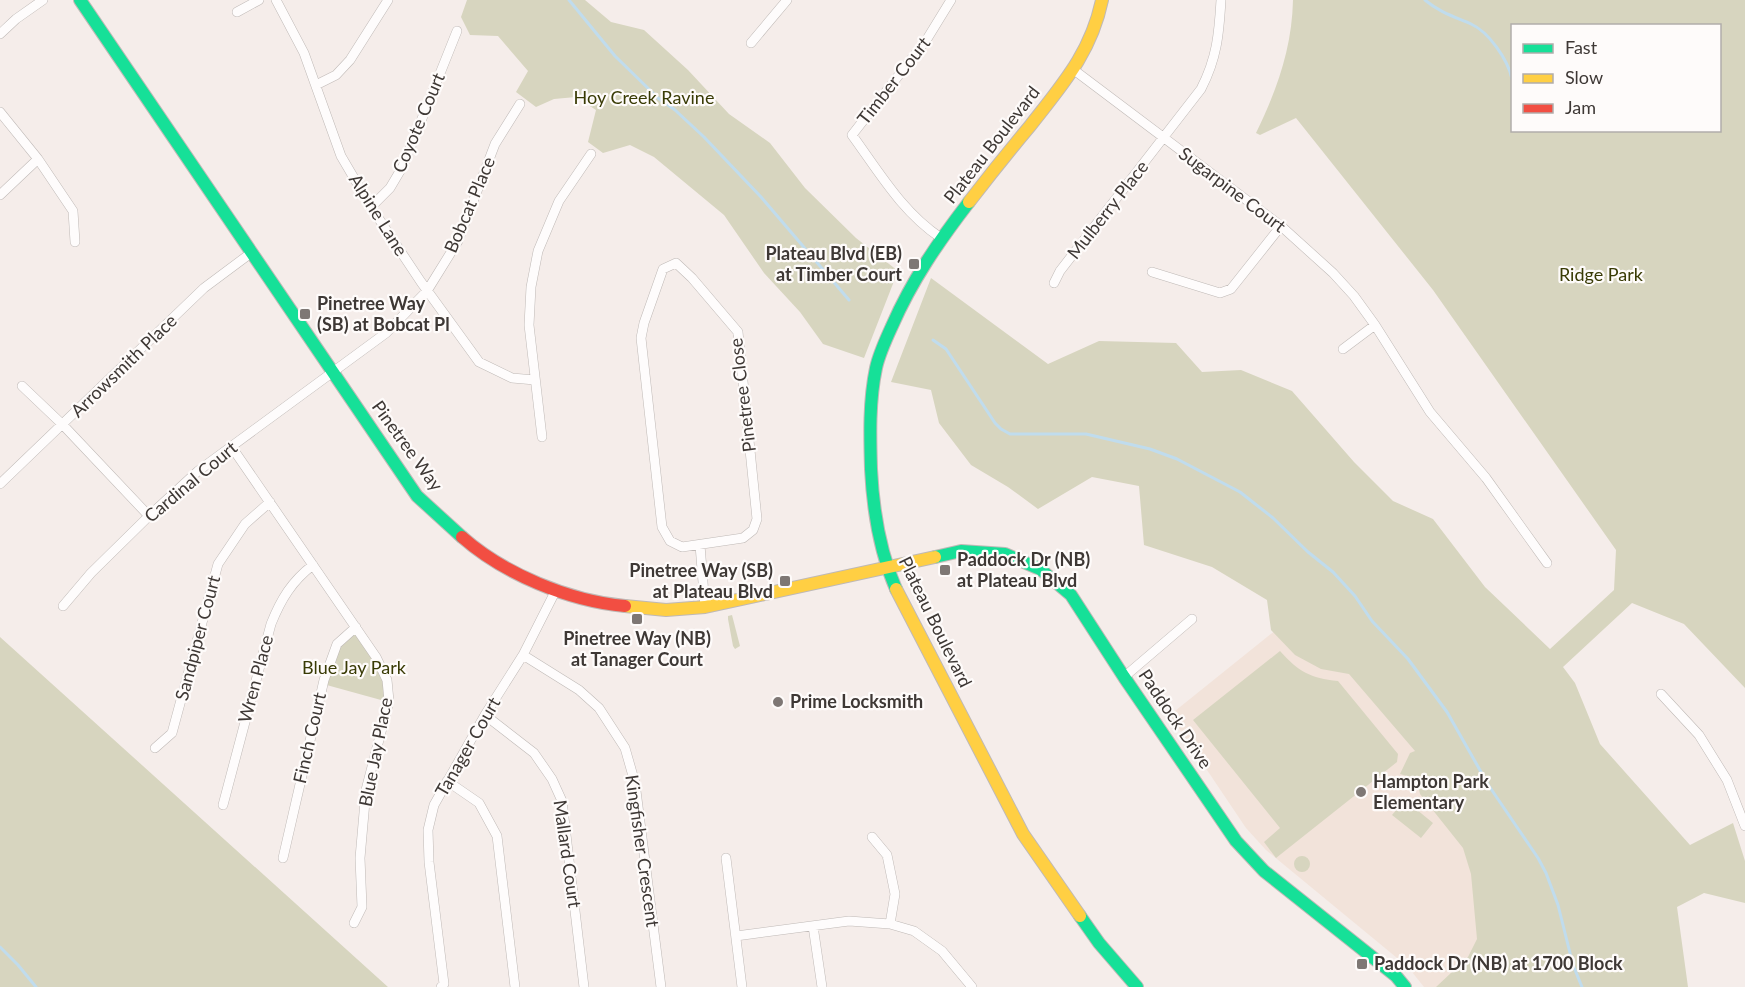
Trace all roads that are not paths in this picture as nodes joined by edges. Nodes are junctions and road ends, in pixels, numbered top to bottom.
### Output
1 (43, 0) edge
2 (80, 0) edge
3 (259, 0) edge
4 (276, 0) edge
5 (388, 0) edge
6 (787, 0) edge
7 (951, 0) edge
8 (1102, 0) edge
9 (1221, 0) edge
10 (237, 12) dead end
11 (458, 31) dead end
12 (0, 34) edge
13 (752, 43) dead end
14 (1074, 70) junction
15 (316, 86) junction
16 (520, 104) dead end
17 (0, 112) edge
18 (1164, 138) junction
19 (591, 154) dead end
20 (38, 159) junction
21 (0, 195) edge
22 (371, 207) junction
23 (1281, 226) junction
24 (941, 238) junction
25 (75, 242) dead end
26 (251, 253) junction
27 (1152, 272) dead end
28 (1054, 283) dead end
29 (427, 291) junction
30 (1375, 325) junction
31 (1343, 349) dead end
32 (333, 373) junction
33 (535, 380) junction
34 (22, 386) dead end
35 (63, 425) junction
36 (542, 437) dead end
37 (231, 446) junction
38 (0, 484) edge
39 (270, 502) junction
40 (149, 516) junction
41 (700, 545) junction
42 (1547, 563) dead end
43 (313, 565) junction
44 (887, 567) junction
45 (556, 590) junction
46 (63, 606) dead end
47 (705, 607) junction
48 (1192, 619) dead end
49 (356, 627) junction
50 (523, 655) junction
51 (1124, 677) junction
52 (1661, 694) dead end
53 (485, 715) junction
54 (155, 748) dead end
55 (447, 781) junction
56 (223, 805) dead end
57 (1745, 826) edge
58 (872, 837) dead end
59 (283, 858) dead end
60 (726, 858) dead end
61 (354, 923) dead end
62 (890, 924) junction
63 (813, 926) junction
64 (736, 936) junction
65 (441, 987) edge
66 (515, 987) edge
67 (584, 987) edge
68 (661, 987) edge
69 (742, 987) edge
70 (822, 987) edge
71 (972, 987) edge
72 (1137, 987) edge
73 (1405, 987) edge

1 - 12 street
2 - 26 street, Pinetree Way
3 - 10 street
4 - 15 street, Alpine Lane
5 - 15 street
6 - 13 street
7 - 24 street, Timber Court
8 - 14 street, Plateau Boulevard
9 - 18 street, Mulberry Place
11 - 22 street, Coyote Court
14 - 18 street, Sugarpine Court
14 - 24 street, Plateau Boulevard
15 - 22 street, Alpine Lane
16 - 29 street, Bobcat Place
17 - 20 street
18 - 23 street, Sugarpine Court
18 - 28 street, Mulberry Place
19 - 33 street
20 - 21 street
20 - 25 street
22 - 29 street, Alpine Lane
23 - 27 street
23 - 30 street, Sugarpine Court
24 - 44 street, Plateau Boulevard
26 - 32 street, Pinetree Way
26 - 35 street, Arrowsmith Place
29 - 32 street, Bobcat Place
29 - 33 street, Alpine Lane
30 - 31 street
30 - 42 street, Sugarpine Court
32 - 37 street, Cardinal Court
32 - 45 street, Pinetree Way
33 - 36 street
34 - 35 street
35 - 38 street, Arrowsmith Place
35 - 40 street
37 - 39 street, Blue Jay Place
37 - 40 street, Cardinal Court
39 - 43 street, Blue Jay Place
39 - 54 street, Sandpiper Court
40 - 46 street, Cardinal Court
41 - 41 street, Pinetree Close
41 - 47 street
43 - 49 street, Blue Jay Place
43 - 56 street, Wren Place
44 - 47 street, Pinetree Way
44 - 51 street, Paddock Drive
44 - 72 street, Plateau Boulevard
45 - 47 street, Pinetree Way
45 - 50 street, Tanager Court
48 - 51 street
49 - 59 street, Finch Court
49 - 61 street, Blue Jay Place
50 - 53 street, Tanager Court
50 - 68 street, Kingfisher Crescent
51 - 73 street, Paddock Drive
52 - 57 street
53 - 55 street, Tanager Court
53 - 67 street, Mallard Court
55 - 65 street, Tanager Court
55 - 66 street
58 - 62 street
60 - 64 street
62 - 63 street
62 - 71 street
63 - 64 street
63 - 70 street
64 - 69 street

